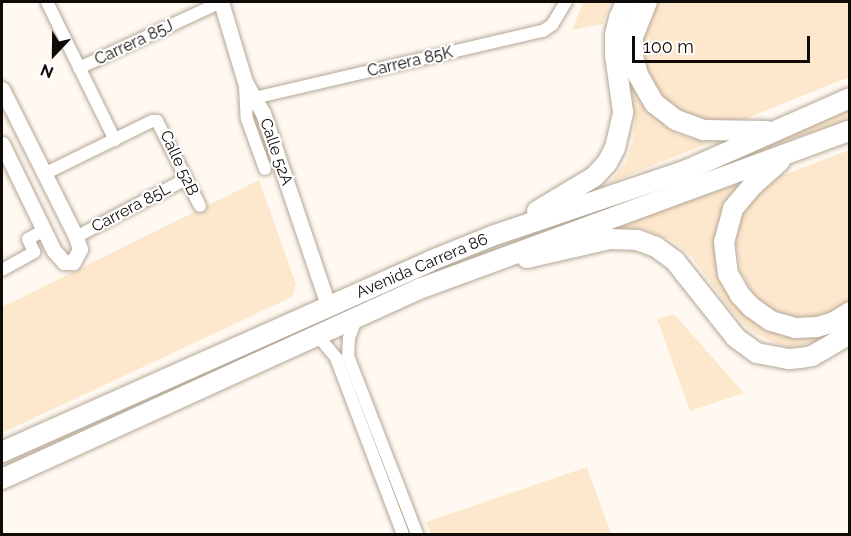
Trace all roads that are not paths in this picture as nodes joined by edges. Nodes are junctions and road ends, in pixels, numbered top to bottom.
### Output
1 (48, 2) edge
2 (221, 2) edge
3 (566, 2) edge
4 (626, 2) edge
5 (647, 2) edge
6 (79, 68) junction
7 (245, 81) junction
8 (2, 89) edge
9 (254, 98) junction
10 (849, 98) edge
11 (849, 130) edge
12 (773, 131) junction
13 (115, 140) junction
14 (2, 144) edge
15 (800, 150) junction
16 (265, 169) dead end
17 (44, 174) junction
18 (186, 179) junction
19 (200, 206) dead end
20 (44, 230) junction
21 (492, 236) junction
22 (76, 237) junction
23 (2, 270) edge
24 (460, 272) junction
25 (328, 305) junction
26 (849, 312) edge
27 (358, 316) junction
28 (849, 334) edge
29 (317, 335) junction
30 (2, 452) edge
31 (2, 479) edge
32 (403, 534) edge
33 (417, 534) edge

1 - 6 street
2 - 6 street, Carrera 85J
2 - 7 street, Calle 52A
3 - 9 street, Carrera 85K
4 - 21 main road
5 - 12 main road
6 - 13 street
7 - 9 street, Calle 52A
7 - 16 street
8 - 17 street
9 - 25 street, Calle 52A
10 - 12 main road, Avenida Carrera 86
11 - 15 main road, Avenida Carrera 86
12 - 21 main road, Avenida Carrera 86
13 - 17 street
13 - 18 street, Calle 52B
14 - 20 street
15 - 24 main road, Avenida Carrera 86
15 - 26 main road
17 - 22 street
18 - 19 street, Calle 52B
18 - 22 street, Carrera 85L
20 - 22 street
20 - 23 street
21 - 25 main road, Avenida Carrera 86
24 - 27 main road, Avenida Carrera 86
24 - 28 main road
25 - 30 main road, Avenida Carrera 86
27 - 29 main road, Avenida Carrera 86
27 - 33 street
29 - 31 main road, Avenida Carrera 86
29 - 32 street

